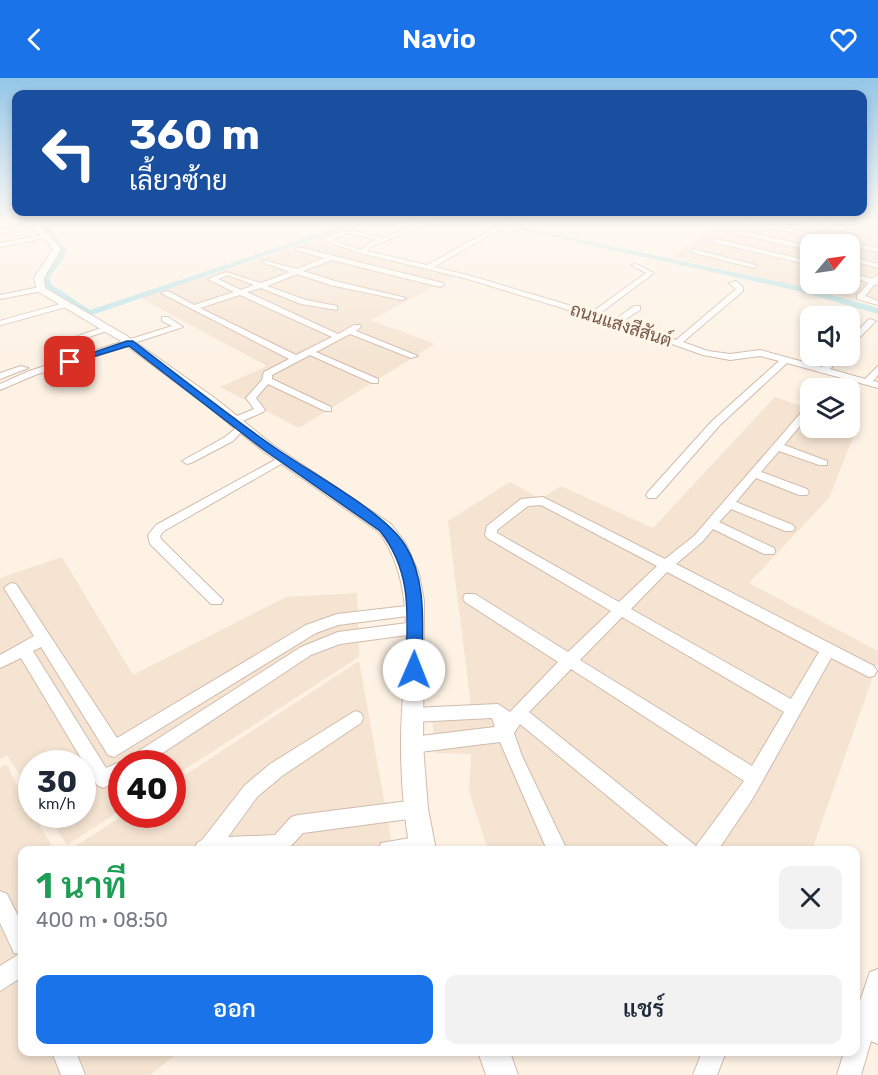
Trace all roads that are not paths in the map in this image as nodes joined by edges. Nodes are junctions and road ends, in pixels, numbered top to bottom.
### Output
1 (45, 269) edge
2 (287, 269) edge
3 (302, 269) edge
4 (364, 269) edge
5 (438, 269) edge
6 (641, 269) edge
7 (295, 271) junction
8 (860, 277) edge
9 (876, 281) edge
10 (733, 283) dead end
11 (440, 285) dead end
12 (260, 286) junction
13 (40, 289) junction
14 (241, 292) junction
15 (165, 293) dead end
16 (0, 297) edge
17 (402, 298) dead end
18 (878, 303) edge
19 (68, 307) junction
20 (194, 307) junction
21 (334, 308) dead end
22 (637, 308) dead end
23 (593, 315) junction
24 (165, 319) dead end
25 (872, 321) dead end
26 (617, 322) junction
27 (0, 323) edge
28 (860, 334) edge
29 (339, 336) junction
30 (122, 338) junction
31 (64, 342) dead end
32 (677, 343) junction
33 (310, 352) junction
34 (414, 356) dead end
35 (296, 359) junction
36 (786, 359) junction
37 (828, 366) edge
38 (878, 369) edge
39 (824, 370) junction
40 (0, 376) edge
41 (267, 380) junction
42 (375, 381) dead end
43 (867, 382) junction
44 (878, 385) edge
45 (0, 387) edge
46 (328, 409) dead end
47 (238, 424) junction
48 (800, 428) edge
49 (779, 447) junction
50 (284, 459) junction
51 (187, 461) dead end
52 (823, 463) dead end
53 (756, 474) junction
54 (803, 492) dead end
55 (652, 495) dead end
56 (730, 504) junction
57 (711, 524) junction
58 (789, 528) dead end
59 (769, 551) dead end
60 (667, 564) junction
61 (11, 588) dead end
62 (470, 598) dead end
63 (216, 600) dead end
64 (415, 610) junction
65 (620, 610) junction
66 (415, 628) junction
67 (44, 638) junction
68 (23, 649) junction
69 (828, 650) junction
70 (570, 661) junction
71 (0, 662) edge
72 (869, 671) dead end
73 (231, 677) junction
74 (243, 691) junction
75 (794, 709) junction
76 (413, 715) junction
77 (355, 717) dead end
78 (508, 720) junction
79 (412, 745) junction
80 (114, 749) junction
81 (152, 750) edge
82 (108, 776) edge
83 (755, 778) junction
84 (103, 779) junction
85 (416, 809) junction
86 (209, 846) edge
87 (283, 846) edge
88 (422, 846) edge
89 (555, 846) edge
90 (682, 846) edge
91 (709, 846) edge
92 (0, 901) edge
93 (18, 937) edge
94 (18, 967) edge
95 (0, 980) edge
96 (878, 980) edge
97 (871, 1026) edge
98 (860, 1050) edge
99 (66, 1056) edge
100 (495, 1056) edge
101 (712, 1056) edge
102 (858, 1056) edge
103 (73, 1075) edge
104 (502, 1075) edge
105 (705, 1075) edge
106 (849, 1075) edge

1 - 13 street
2 - 7 street
3 - 7 street
4 - 11 street
5 - 23 street, ถนนแสงสีสันต์
6 - 23 street
7 - 12 street
7 - 17 street
8 - 9 street
9 - 18 street
10 - 32 street
12 - 14 street
12 - 14 street
12 - 21 street
13 - 16 street
13 - 19 street
14 - 20 street
14 - 29 street
15 - 20 street
19 - 27 lane
19 - 30 street
20 - 35 street
22 - 26 street
23 - 26 street, ถนนแสงสีสันต์
24 - 30 street
25 - 28 street
26 - 32 street, ถนนแสงสีสันต์
29 - 33 street
29 - 34 street
30 - 31 street
30 - 40 street
30 - 45 street
30 - 47 street
32 - 36 street, ถนนแสงสีสันต์
33 - 35 street
33 - 42 street
35 - 41 street
36 - 39 street, ถนนแสงสีสันต์
36 - 55 street
37 - 39 street
38 - 43 street
39 - 43 street, ถนนแสงสีสันต์
41 - 46 street
41 - 47 street
43 - 44 street, ถนนแสงสีสันต์
47 - 50 street
47 - 51 street
48 - 49 street
49 - 52 street
49 - 53 street
50 - 63 street
50 - 64 street
53 - 54 street
53 - 56 street
56 - 57 street
56 - 58 street
57 - 59 street
57 - 60 street
60 - 65 street
60 - 65 street
60 - 69 street
61 - 67 street
62 - 70 street
64 - 66 street
64 - 73 street
65 - 70 street
65 - 75 street
66 - 74 street
66 - 76 street
67 - 68 street
67 - 80 street
68 - 71 street
68 - 84 street
69 - 72 street
69 - 75 street
70 - 78 street
70 - 83 street
73 - 74 street
73 - 80 street
74 - 81 street
75 - 83 street
76 - 78 street
76 - 79 street
77 - 86 street
78 - 79 street
78 - 89 street
78 - 90 street
79 - 85 street
80 - 84 street
82 - 84 street
83 - 91 street
85 - 87 street
85 - 88 street
92 - 93 street
94 - 95 street
96 - 97 street
97 - 98 street
99 - 103 street
100 - 104 street
101 - 105 street
102 - 106 street

